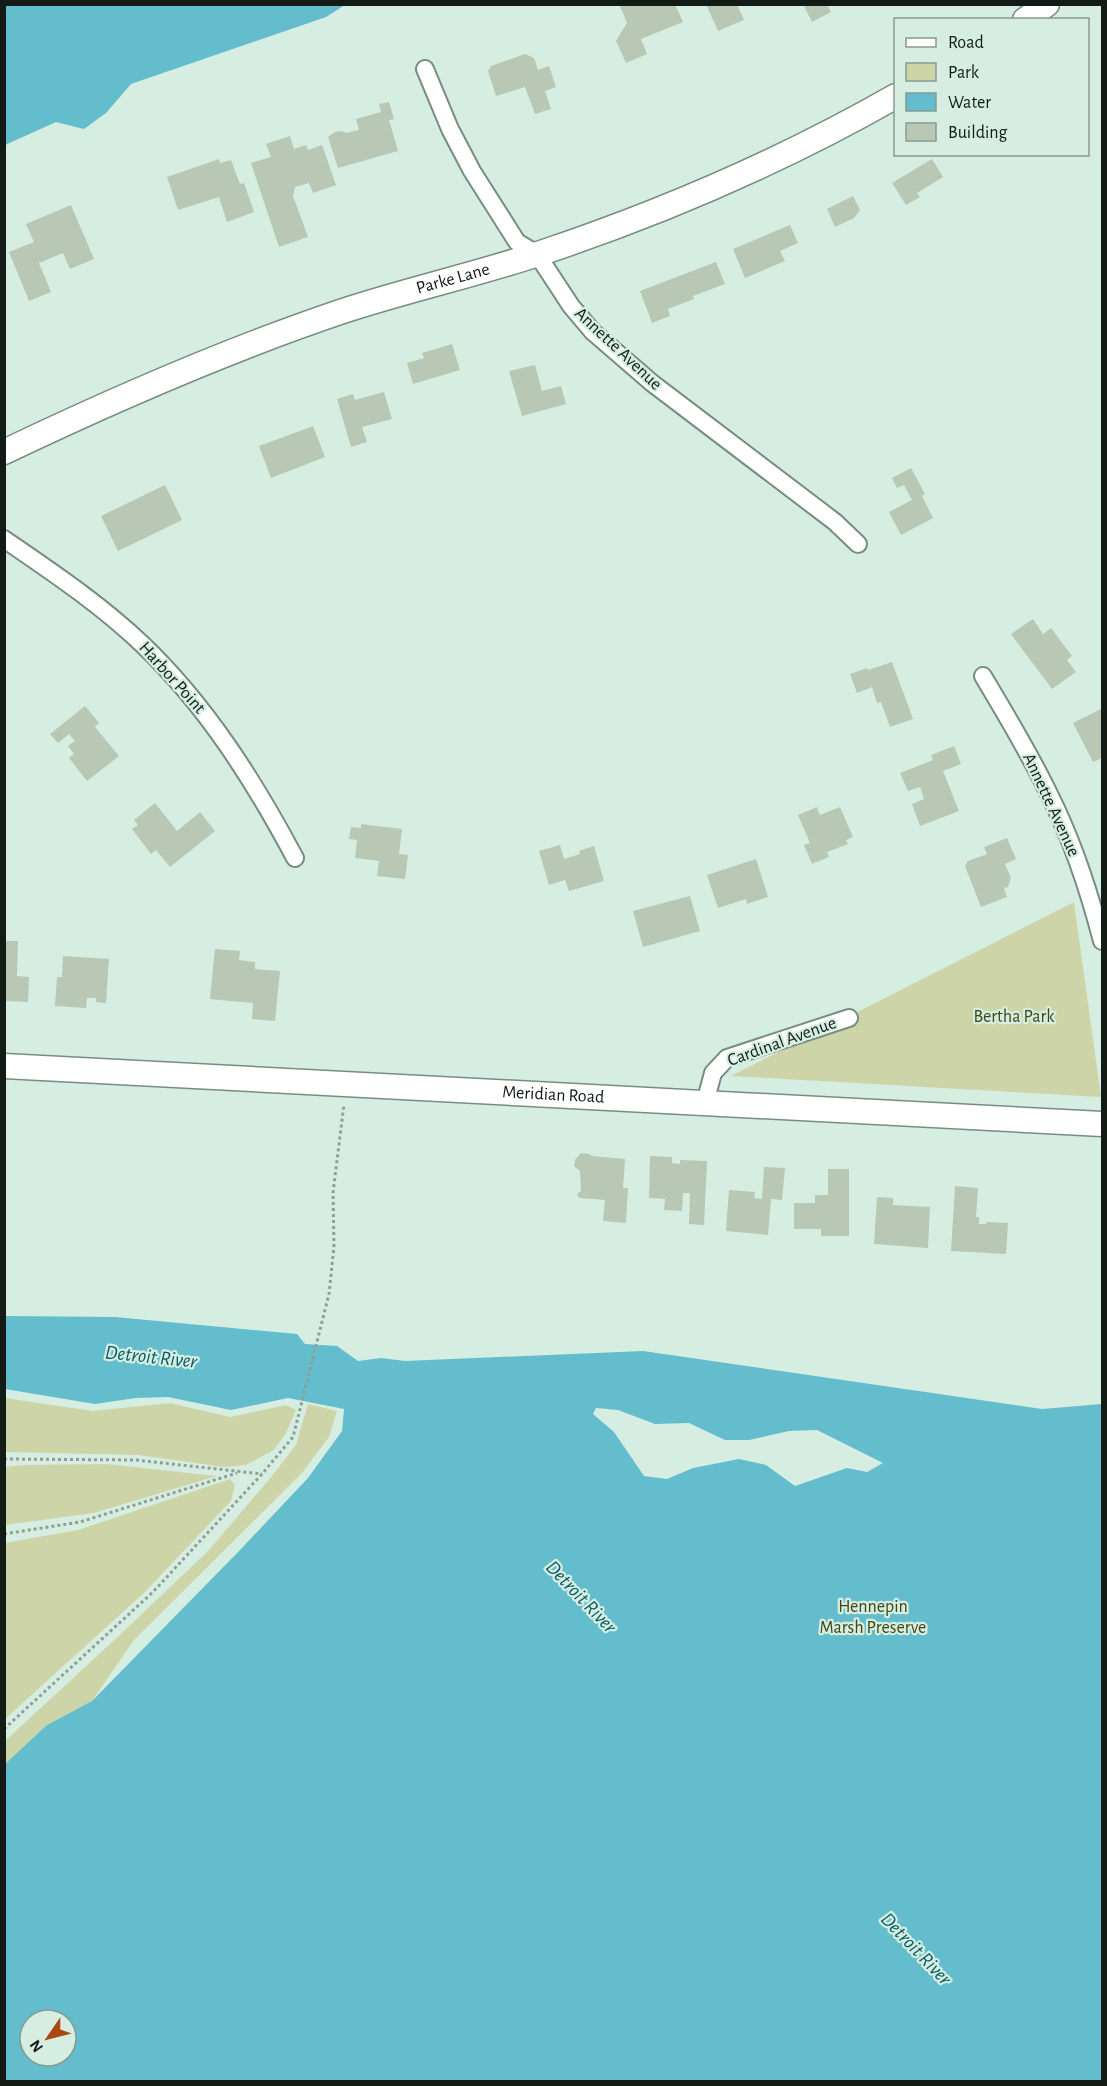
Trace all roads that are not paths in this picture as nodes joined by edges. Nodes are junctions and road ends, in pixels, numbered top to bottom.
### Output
1 (1047, 4) edge
2 (1028, 18) edge
3 (425, 69) dead end
4 (894, 97) edge
5 (537, 254) junction
6 (4, 452) edge
7 (4, 539) edge
8 (858, 544) dead end
9 (983, 676) dead end
10 (295, 858) dead end
11 (1102, 941) edge
12 (849, 1018) dead end
13 (4, 1066) edge
14 (705, 1102) junction
15 (1102, 1124) edge

1 - 2 street
3 - 5 street, Annette Avenue
4 - 5 street, Parke Lane
5 - 6 street, Parke Lane
5 - 8 street, Annette Avenue
7 - 10 street, Harbor Point
9 - 11 street, Annette Avenue
12 - 14 street, Cardinal Avenue
13 - 14 street, Meridian Road
14 - 15 street, Meridian Road

